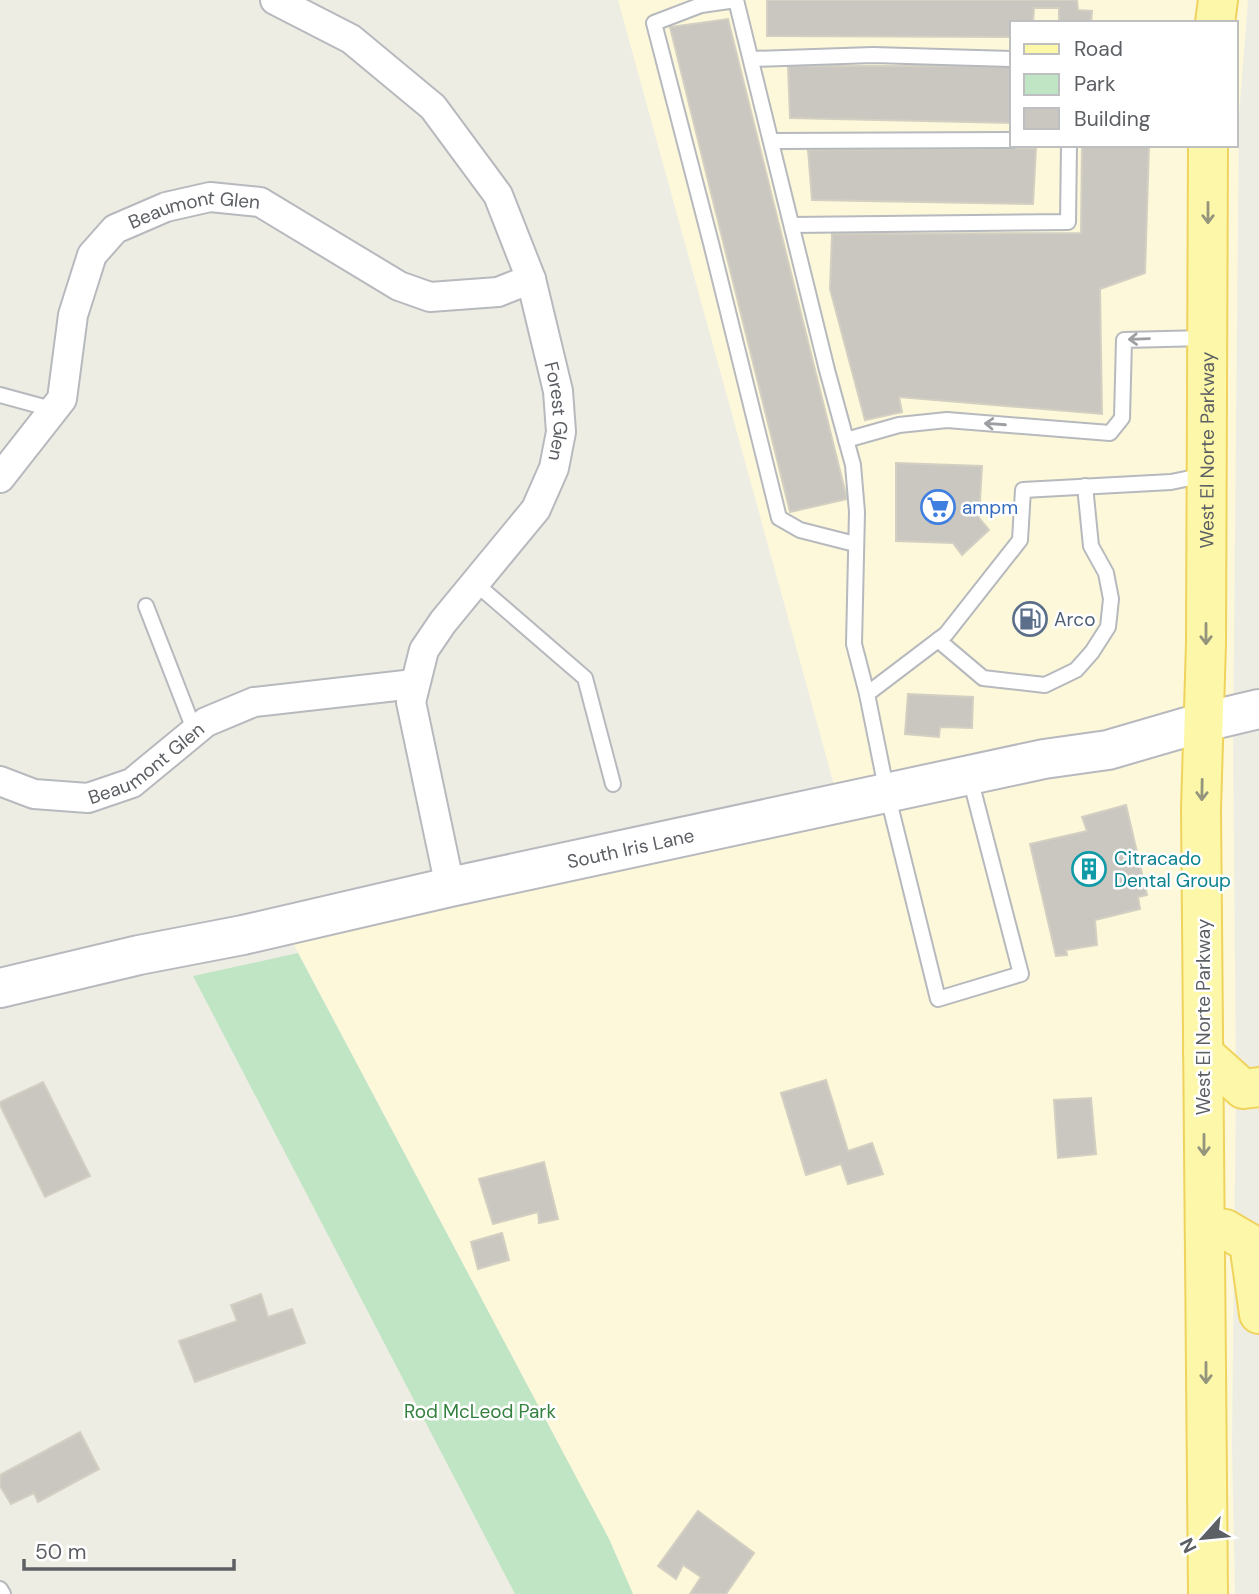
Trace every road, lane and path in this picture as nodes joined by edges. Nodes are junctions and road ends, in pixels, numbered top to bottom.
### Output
1 (275, 0) edge
2 (1217, 0) edge
3 (1215, 21) edge
4 (751, 59) junction
5 (1010, 59) edge
6 (1010, 140) edge
7 (772, 141) junction
8 (1069, 147) edge
9 (1208, 147) edge
10 (792, 225) junction
11 (531, 279) junction
12 (1207, 338) junction
13 (0, 395) edge
14 (55, 410) junction
15 (846, 440) junction
16 (1207, 474) junction
17 (0, 478) edge
18 (1085, 486) junction
19 (855, 544) junction
20 (475, 583) junction
21 (146, 606) dead end
22 (938, 640) junction
23 (414, 684) junction
24 (867, 694) junction
25 (1259, 709) edge
26 (1204, 722) junction
27 (195, 732) junction
28 (969, 775) junction
29 (0, 780) edge
30 (613, 784) dead end
31 (887, 793) junction
32 (450, 887) junction
33 (0, 988) edge
34 (1203, 1052) junction
35 (1259, 1087) edge
36 (1205, 1227) junction
37 (1259, 1314) edge
38 (0, 1589) edge
39 (3, 1594) edge
40 (1208, 1594) edge

1 - 11 street, Forest Glen
2 - 3 main road
4 - 5 lane
4 - 7 lane
4 - 19 lane
6 - 7 lane
7 - 10 lane
8 - 10 lane
9 -> 12 main road, West El Norte Parkway
10 - 15 lane
11 - 14 street, Beaumont Glen
11 - 20 street, Forest Glen
12 -> 15 lane
12 - 16 main road, West El Norte Parkway
13 - 14 lane
14 - 17 street, Beaumont Glen
15 - 19 lane
16 - 18 lane
16 -> 26 main road, West El Norte Parkway
18 - 22 lane
18 - 22 lane
19 - 24 lane
20 - 23 street, Forest Glen
20 - 30 lane
21 - 27 lane
22 - 24 lane
23 - 27 street, Beaumont Glen
23 - 32 street, Forest Glen
24 - 31 lane
25 - 26 street, South Iris Lane
26 - 28 street, South Iris Lane
26 -> 34 main road, West El Norte Parkway
27 - 29 street, Beaumont Glen
28 - 31 street, South Iris Lane
28 - 31 lane
31 - 32 street, South Iris Lane
32 - 33 street, South Iris Lane
34 - 35 main road
34 -> 36 main road, West El Norte Parkway
36 - 37 main road
36 -> 40 main road, West El Norte Parkway
38 - 39 lane

